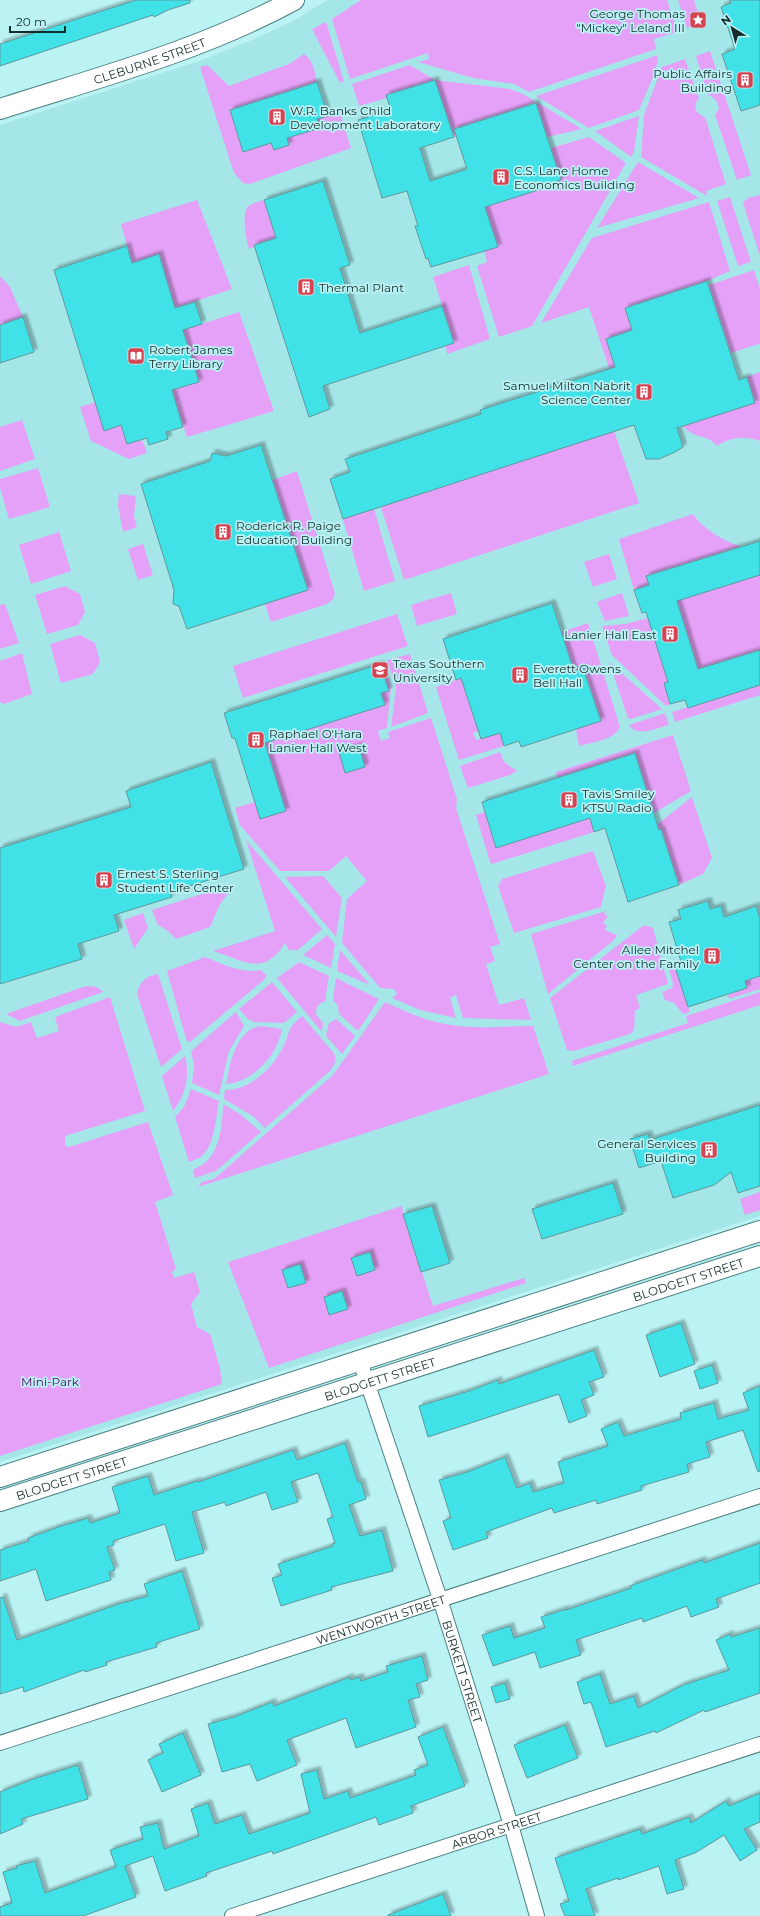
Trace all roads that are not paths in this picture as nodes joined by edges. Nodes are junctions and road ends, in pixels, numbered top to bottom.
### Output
1 (294, 0) edge
2 (0, 109) edge
3 (760, 1232) edge
4 (760, 1256) edge
5 (666, 1262) junction
6 (674, 1284) junction
7 (360, 1361) junction
8 (366, 1383) junction
9 (251, 1395) junction
10 (258, 1418) junction
11 (0, 1477) edge
12 (760, 1496) edge
13 (0, 1501) edge
14 (440, 1599) junction
15 (0, 1743) edge
16 (760, 1744) edge
17 (511, 1825) junction
18 (232, 1916) edge
19 (537, 1916) edge

1 - 2 main road, CLEBURNE STREET
3 - 5 main road, BLODGETT STREET
4 - 6 main road, BLODGETT STREET
5 - 6 main road
5 - 7 main road, BLODGETT STREET
6 - 8 main road, BLODGETT STREET
7 - 8 street, BURKETT STREET
7 - 9 main road, BLODGETT STREET
8 - 10 main road, BLODGETT STREET
8 - 14 street, BURKETT STREET
9 - 10 main road
9 - 11 main road, BLODGETT STREET
10 - 13 main road, BLODGETT STREET
12 - 14 street, WENTWORTH STREET
14 - 15 street, WENTWORTH STREET
14 - 17 street, BURKETT STREET
16 - 17 street, ARBOR STREET
17 - 18 street, ARBOR STREET
17 - 19 street, BURKETT STREET

